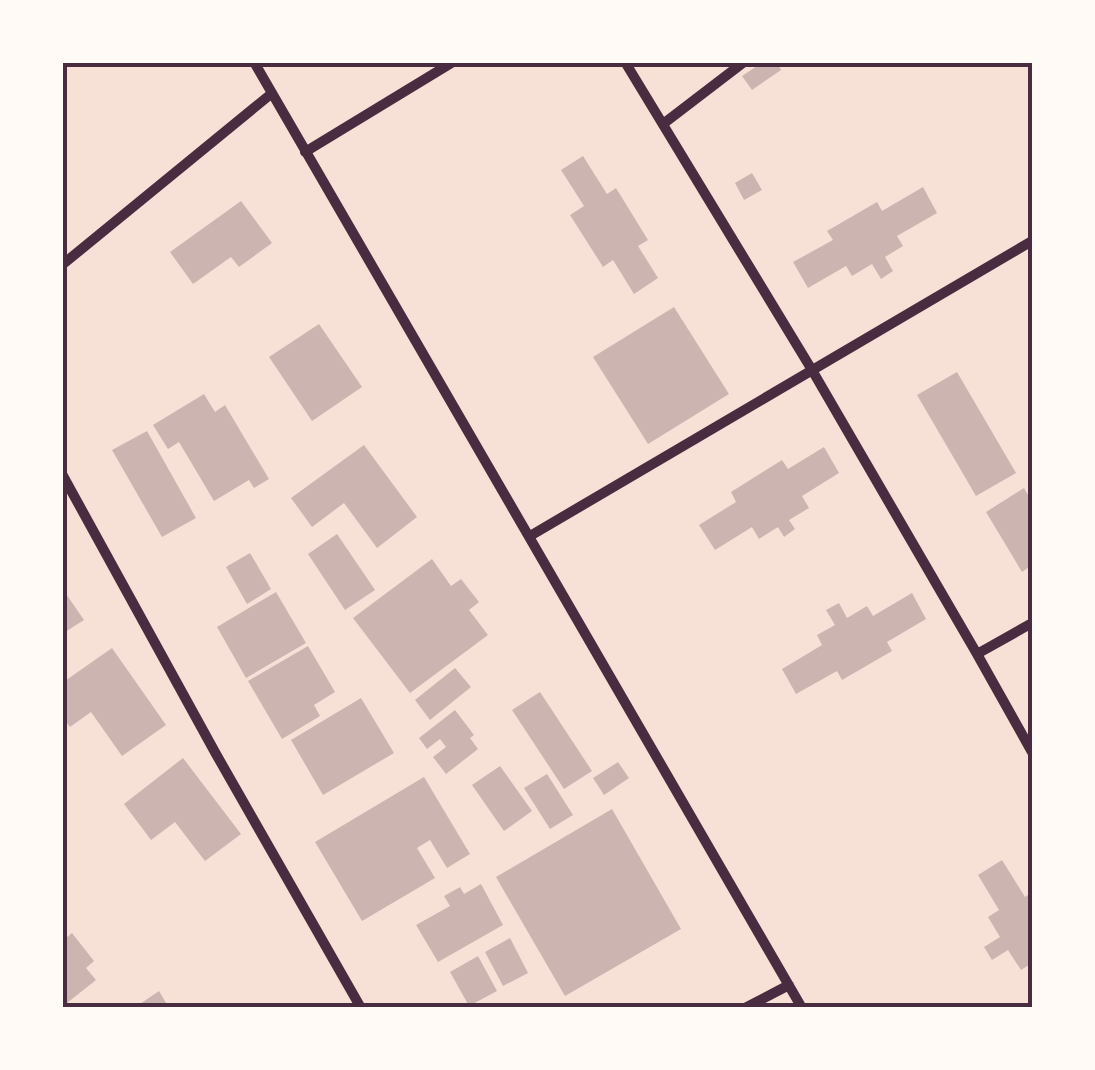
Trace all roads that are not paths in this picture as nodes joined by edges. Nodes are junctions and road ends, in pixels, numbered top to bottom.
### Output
1 (254, 62) edge
2 (453, 62) edge
3 (625, 62) edge
4 (744, 62) edge
5 (271, 94) junction
6 (663, 124) junction
7 (305, 152) junction
8 (1032, 240) edge
9 (62, 265) edge
10 (812, 370) junction
11 (62, 474) edge
12 (530, 536) junction
13 (1032, 623) edge
14 (977, 654) junction
15 (1032, 752) edge
16 (789, 985) junction
17 (360, 1008) edge
18 (745, 1008) edge
19 (802, 1008) edge

1 - 5 street
2 - 7 street
3 - 6 street
4 - 6 street
5 - 7 street
5 - 9 street
6 - 10 street
7 - 12 street
8 - 10 street
10 - 12 street
10 - 14 street
11 - 17 street
12 - 16 street
13 - 14 street
14 - 15 street
16 - 18 street
16 - 19 street

